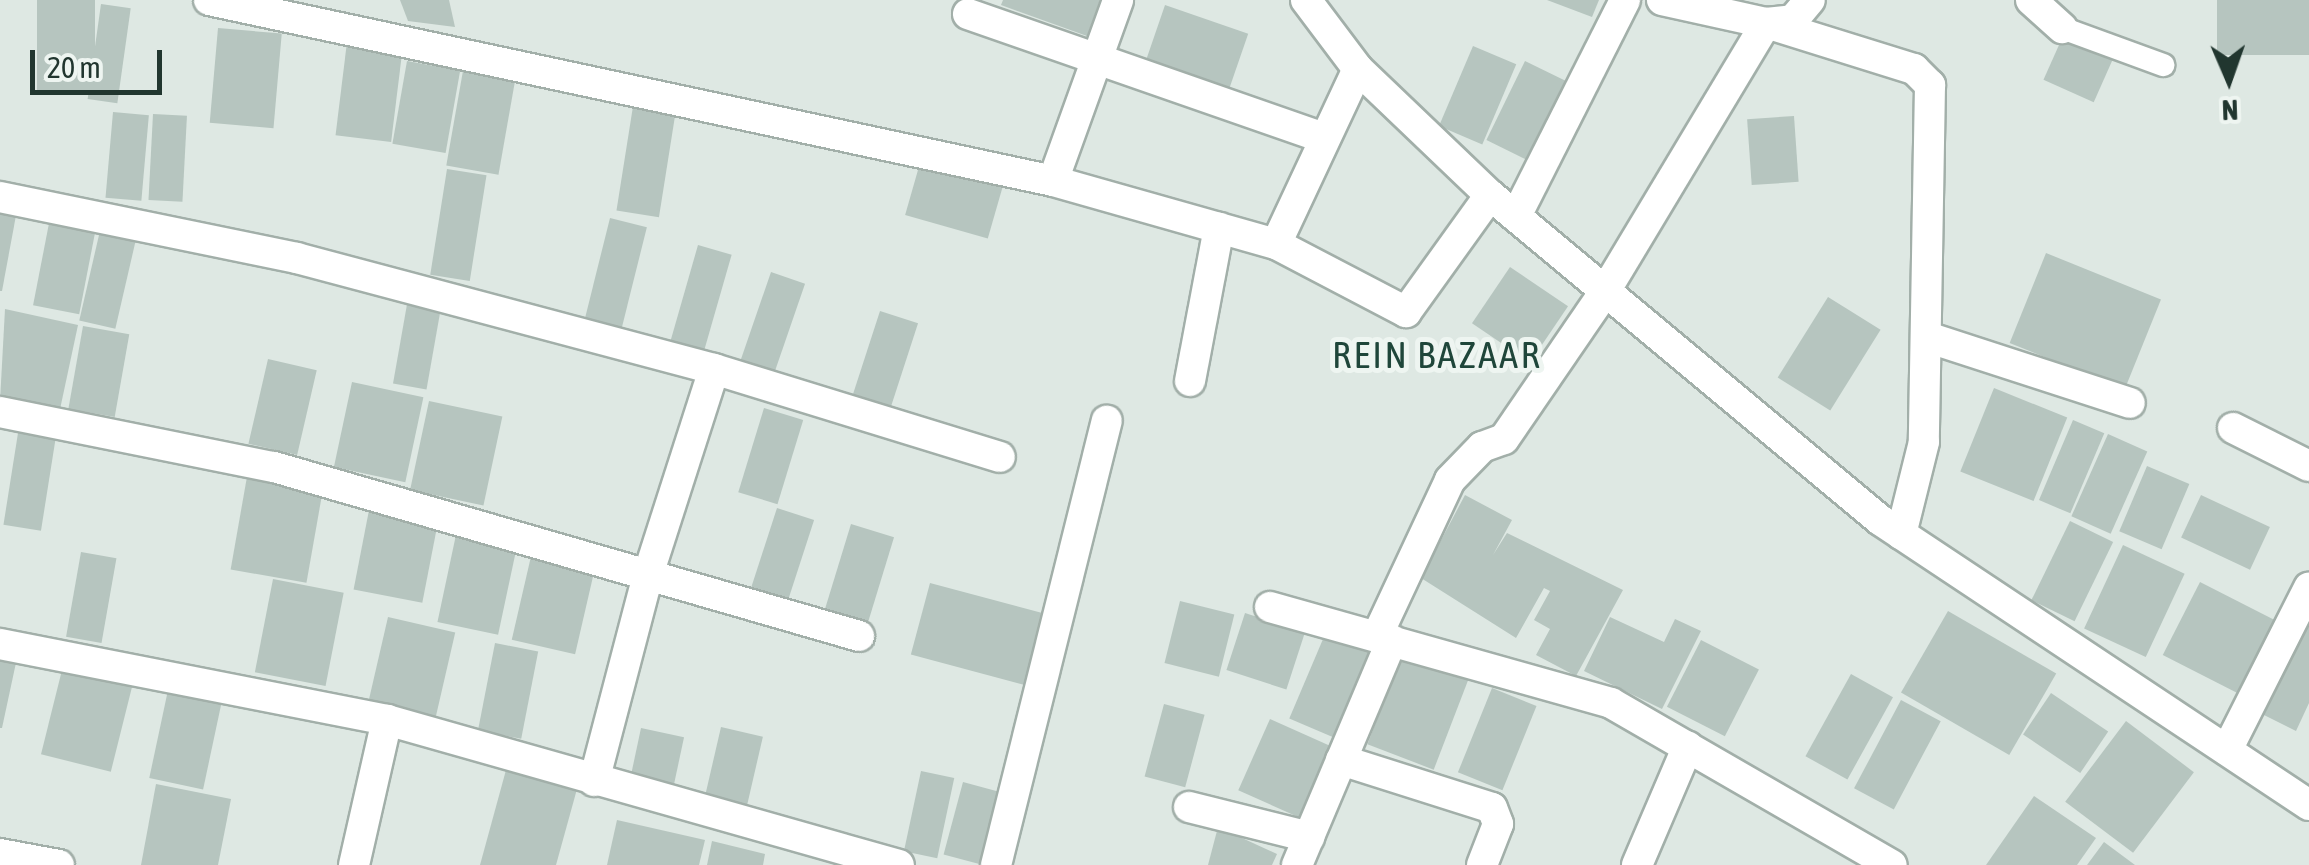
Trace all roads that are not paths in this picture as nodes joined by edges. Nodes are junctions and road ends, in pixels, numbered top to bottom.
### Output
1 (210, 0) edge
2 (1118, 0) edge
3 (1306, 0) edge
4 (1625, 0) edge
5 (1662, 0) edge
6 (1810, 0) edge
7 (2031, 0) edge
8 (968, 14) dead end
9 (1766, 23) junction
10 (2062, 28) joint
11 (1094, 58) junction
12 (2164, 65) dead end
13 (1358, 69) junction
14 (1322, 137) junction
15 (1053, 181) junction
16 (1490, 195) junction
17 (0, 197) edge
18 (1516, 216) junction
19 (1218, 228) junction
20 (1276, 244) junction
21 (1604, 294) junction
22 (1930, 338) junction
23 (714, 369) junction
24 (1190, 381) dead end
25 (2130, 403) dead end
26 (0, 412) edge
27 (1108, 420) dead end
28 (2233, 428) dead end
29 (1000, 457) dead end
30 (2309, 466) edge
31 (1901, 534) junction
32 (648, 575) junction
33 (2309, 588) edge
34 (1270, 607) dead end
35 (859, 636) dead end
36 (1384, 638) junction
37 (0, 644) edge
38 (387, 720) junction
39 (1688, 746) junction
40 (2227, 750) junction
41 (1341, 760) junction
42 (594, 782) junction
43 (2309, 805) edge
44 (1189, 807) dead end
45 (1303, 851) edge
46 (0, 854) edge
47 (1849, 855) edge
48 (60, 865) edge
49 (354, 865) edge
50 (899, 865) edge
51 (996, 865) edge
52 (1482, 865) edge
53 (1637, 865) edge
54 (1892, 865) edge

1 - 15 street
2 - 11 street
3 - 13 street
4 - 18 street
5 - 9 street
6 - 9 street
7 - 10 street
8 - 11 street
9 - 21 street
9 - 22 street
10 - 12 lane
11 - 14 street
11 - 15 street
13 - 14 street
13 - 16 street
14 - 20 street
15 - 19 street
16 - 18 street
16 - 20 street
17 - 23 street
18 - 21 street
19 - 20 street
19 - 24 street
21 - 31 street
21 - 36 street
22 - 25 street
22 - 31 street
23 - 29 street
23 - 32 street
26 - 32 street
27 - 51 street
28 - 30 street
31 - 40 street
32 - 35 street
32 - 42 street
33 - 40 street
34 - 36 street
36 - 39 street
36 - 41 street
37 - 38 street
38 - 42 street
38 - 49 street
39 - 47 street
39 - 53 street
40 - 43 street
41 - 45 street
41 - 52 street
42 - 50 street
44 - 45 street
46 - 48 street
47 - 54 street

